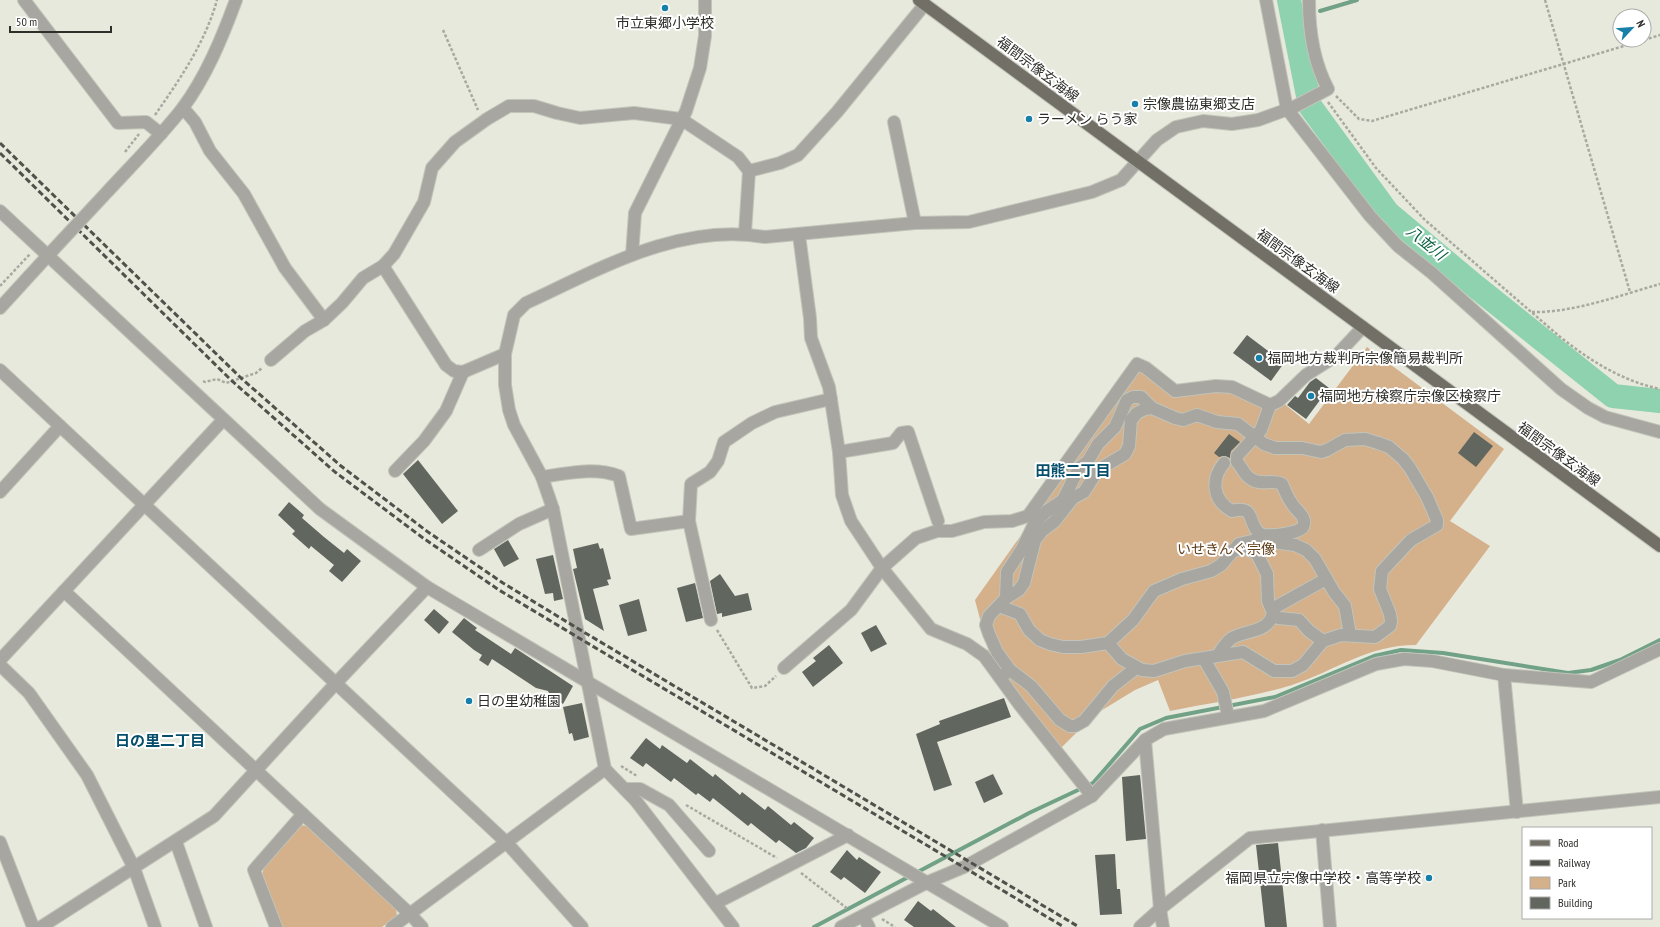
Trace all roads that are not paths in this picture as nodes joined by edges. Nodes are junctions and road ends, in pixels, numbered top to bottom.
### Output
1 (24, 0) edge
2 (236, 0) edge
3 (705, 0) edge
4 (1266, 0) edge
5 (1309, 0) edge
6 (922, 2) edge
7 (182, 108) junction
8 (1291, 108) junction
9 (681, 119) junction
10 (894, 122) dead end
11 (161, 134) junction
12 (1138, 162) junction
13 (749, 171) junction
14 (0, 211) edge
15 (915, 224) junction
16 (745, 233) junction
17 (799, 235) junction
18 (50, 253) junction
19 (632, 255) junction
20 (383, 266) junction
21 (0, 308) edge
22 (324, 320) junction
23 (1363, 327) junction
24 (505, 354) junction
25 (272, 360) road end
26 (0, 370) edge
27 (463, 372) junction
28 (831, 399) junction
29 (1270, 405) junction
30 (1152, 408) junction
31 (223, 420) junction
32 (60, 426) junction
33 (1660, 432) edge
34 (1255, 436) junction
35 (839, 452) junction
36 (1224, 463) dead end
37 (395, 471) dead end
38 (542, 477) junction
39 (0, 492) edge
40 (1068, 500) junction
41 (145, 504) junction
42 (553, 509) junction
43 (689, 521) junction
44 (938, 521) dead end
45 (1660, 546) edge
46 (479, 550) dead end
47 (1234, 550) junction
48 (882, 568) junction
49 (1326, 579) junction
50 (426, 587) junction
51 (64, 591) junction
52 (1003, 602) junction
53 (1272, 612) junction
54 (711, 620) road end
55 (1350, 635) junction
56 (1323, 641) junction
57 (1108, 643) junction
58 (1660, 649) edge
59 (1218, 655) junction
60 (1204, 659) junction
61 (0, 660) edge
62 (0, 665) edge
63 (784, 668) road end
64 (1136, 668) junction
65 (1006, 674) junction
66 (1504, 675) junction
67 (586, 681) junction
68 (337, 682) junction
69 (1228, 716) junction
70 (1144, 740) junction
71 (604, 763) junction
72 (255, 770) junction
73 (625, 789) junction
74 (1092, 796) junction
75 (1660, 797) edge
76 (1517, 812) junction
77 (303, 814) junction
78 (1322, 830) junction
79 (848, 836) junction
80 (0, 842) edge
81 (176, 842) junction
82 (506, 842) junction
83 (709, 851) dead end
84 (134, 868) junction
85 (924, 880) junction
86 (716, 904) junction
87 (1160, 909) junction
88 (410, 914) junction
89 (863, 916) junction
90 (34, 927) edge
91 (41, 927) edge
92 (155, 927) edge
93 (206, 927) edge
94 (276, 927) edge
95 (392, 927) edge
96 (422, 927) edge
97 (582, 927) edge
98 (733, 927) edge
99 (841, 927) edge
100 (869, 927) edge
101 (1002, 927) edge
102 (1140, 927) edge
103 (1163, 927) edge
104 (1330, 927) edge

1 - 11 street
2 - 7 street
3 - 9 street
4 - 8 street
5 - 8 street
6 - 12 main road, 福間宗像玄海線
6 - 13 street
7 - 11 street
7 - 22 street
8 - 12 street
8 - 33 street
9 - 13 street
9 - 19 street
9 - 20 street
10 - 15 street
11 - 18 street, bridge
12 - 15 street
12 - 23 main road, 福間宗像玄海線
13 - 16 street
14 - 18 street
15 - 17 street
16 - 17 street
16 - 19 street
17 - 28 street
18 - 21 street
18 - 31 street
19 - 24 street
20 - 22 street
20 - 27 street
22 - 25 street
23 - 29 street
23 - 45 main road, 福間宗像玄海線
24 - 27 street
24 - 38 street
26 - 32 street
27 - 37 street
28 - 35 street
28 - 43 street
29 - 34 street
29 - 48 street
30 - 34 street
30 - 40 street
30 - 40 street
31 - 41 street
31 - 50 street
32 - 39 street
32 - 41 street
34 - 36 street
34 - 55 street
35 - 44 street
35 - 48 street
38 - 42 street
38 - 43 street
40 - 52 street
40 - 52 street
41 - 51 street
41 - 68 street
42 - 46 street
42 - 67 street
43 - 54 street
47 - 49 street
47 - 53 street
47 - 57 street
48 - 63 street
48 - 65 street
49 - 53 street
49 - 55 street
50 - 67 street
50 - 68 street
51 - 61 street
51 - 72 street
52 - 57 street
52 - 65 street
53 - 56 street
53 - 59 street
55 - 56 street
56 - 59 street
57 - 64 street
58 - 66 street
59 - 60 street
60 - 64 street
60 - 69 street
62 - 84 street
64 - 65 street
65 - 74 street
66 - 69 street
66 - 76 street
67 - 71 street
67 - 79 street
68 - 72 street
68 - 82 street
69 - 70 street
70 - 74 street
70 - 87 street
71 - 73 street
71 - 82 street
72 - 77 street
72 - 81 street
73 - 83 street
73 - 86 street
74 - 85 street
75 - 76 street
76 - 78 street
77 - 88 street
77 - 94 street
78 - 87 street
78 - 104 street
79 - 85 street
79 - 86 street
80 - 90 street
81 - 84 street
81 - 93 street
82 - 88 street
82 - 97 street
84 - 91 street
84 - 92 street
85 - 89 street
85 - 101 street
86 - 98 street
87 - 102 street
87 - 103 street
88 - 95 street
88 - 96 street
89 - 99 street
89 - 100 street

